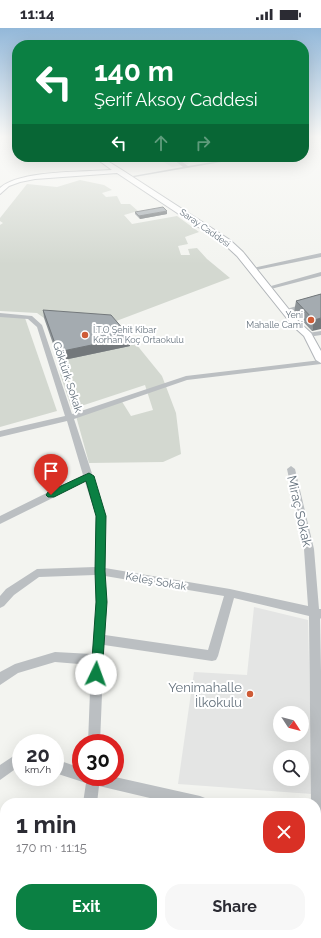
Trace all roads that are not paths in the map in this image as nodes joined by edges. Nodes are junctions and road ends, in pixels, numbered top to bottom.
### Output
1 (27, 178) edge
2 (131, 178) edge
3 (0, 192) edge
4 (321, 255) edge
5 (251, 269) junction
6 (321, 274) edge
7 (267, 288) junction
8 (321, 302) edge
9 (286, 310) junction
10 (0, 315) edge
11 (321, 333) edge
12 (308, 336) junction
13 (321, 361) edge
14 (69, 418) junction
15 (0, 434) edge
16 (291, 469) dead end
17 (89, 476) junction
18 (0, 520) edge
19 (100, 571) junction
20 (230, 593) junction
21 (0, 603) edge
22 (317, 613) edge
23 (99, 640) junction
24 (97, 660) junction
25 (0, 679) edge
26 (94, 734) edge
27 (12, 764) edge
28 (0, 773) edge
29 (124, 785) edge
30 (89, 786) edge
31 (90, 798) edge
32 (179, 798) edge
33 (318, 798) edge

1 - 3 main road
2 - 5 main road, Saray Caddesi
4 - 5 street
5 - 7 main road, Saray Caddesi
6 - 7 street
7 - 9 main road, Saray Caddesi
8 - 9 street
9 - 12 main road, Saray Caddesi
10 - 14 street, Göktürk Sokak
11 - 12 street
12 - 13 main road, Saray Caddesi
13 - 14 street
14 - 15 street
14 - 17 street, Göktürk Sokak
16 - 22 street, Miraç Sokak
17 - 18 street
17 - 19 street, Göktürk Sokak
19 - 20 street, Keleş Sokak
19 - 21 street, Keleş Sokak
19 - 23 street, Göktürk Sokak
20 - 22 street, Keleş Sokak
20 - 23 street
22 - 33 street, Miraç Sokak
23 - 24 street, Göktürk Sokak
24 - 25 street
24 - 26 street, Göktürk Sokak
27 - 28 street
29 - 32 street
30 - 31 street

